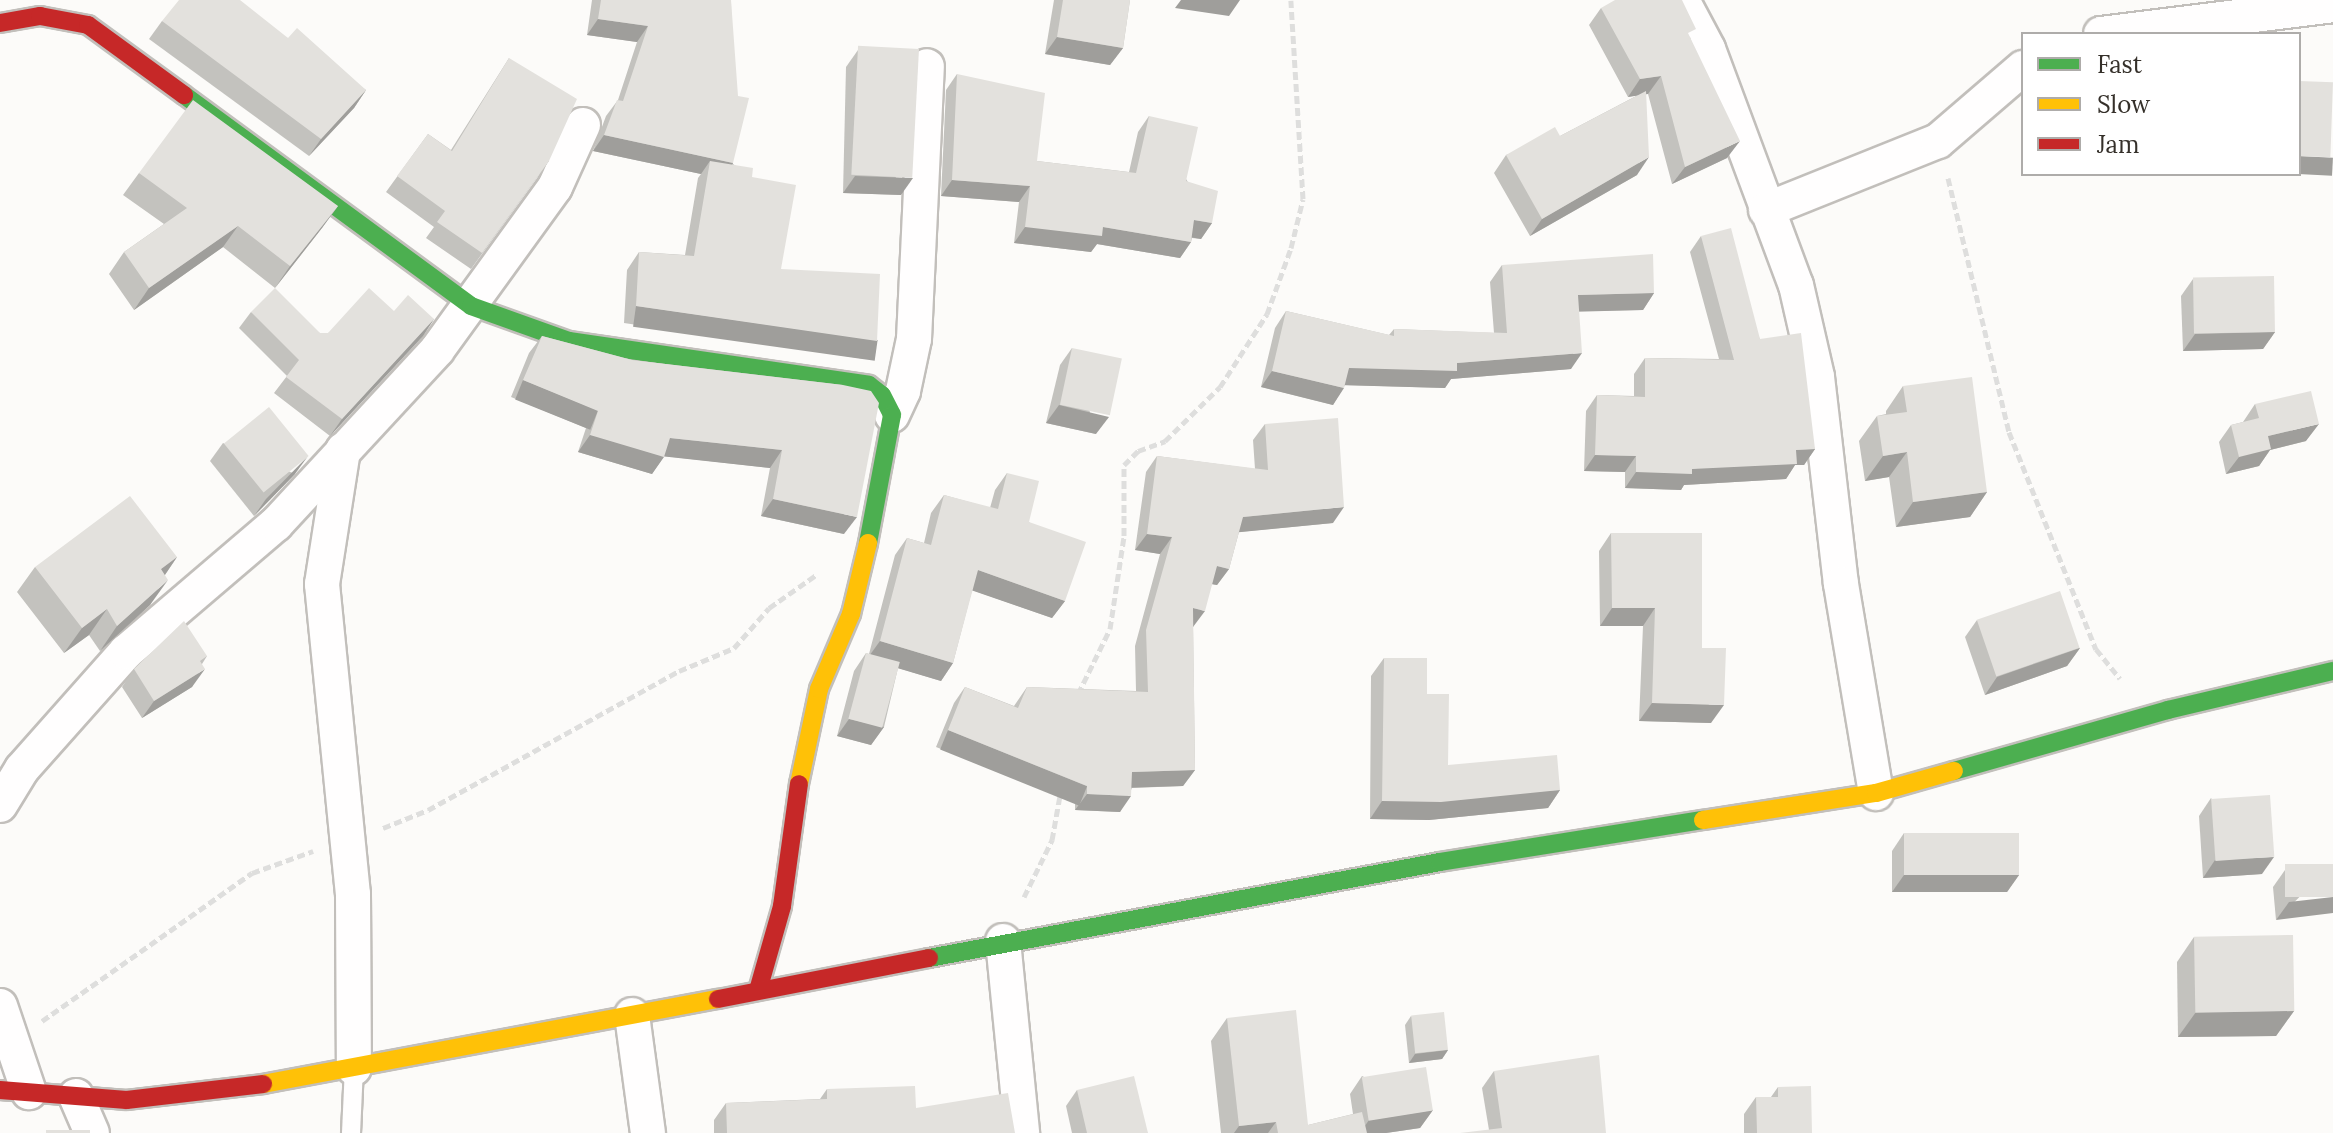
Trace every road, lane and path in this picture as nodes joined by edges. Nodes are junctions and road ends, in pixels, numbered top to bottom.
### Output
1 (1291, 0) edge
2 (1682, 0) edge
3 (2333, 5) edge
4 (0, 23) edge
5 (2117, 32) edge
6 (927, 66) dead end
7 (2021, 70) edge
8 (583, 125) dead end
9 (1938, 141) junction
10 (1766, 210) junction
11 (471, 306) junction
12 (892, 415) junction
13 (343, 450) junction
14 (868, 544) junction
15 (2333, 671) edge
16 (1075, 704) edge
17 (2168, 710) junction
18 (1064, 778) edge
19 (1876, 793) junction
20 (0, 805) edge
21 (347, 843) junction
22 (1003, 941) junction
23 (759, 987) junction
24 (0, 1006) edge
25 (632, 1015) junction
26 (11, 1039) junction
27 (354, 1068) junction
28 (14, 1091) edge
29 (76, 1096) junction
30 (92, 1133) edge
31 (351, 1133) edge
32 (648, 1133) edge
33 (1022, 1133) edge

1 - 16 path
2 - 10 street
3 - 5 street
4 - 11 street
6 - 12 street
7 - 9 street
8 - 11 street
9 - 10 street
9 - 17 path
10 - 19 street
11 - 12 street
11 - 13 street
12 - 14 street
13 - 20 street
13 - 21 street
14 - 21 path
14 - 23 street
15 - 17 street
17 - 19 street
18 - 22 path
19 - 22 street
21 - 26 path
21 - 27 street
22 - 23 street
22 - 33 street
23 - 25 street
24 - 26 street
25 - 27 street
25 - 32 street
26 - 28 street
27 - 29 street
27 - 31 lane
28 - 29 street
29 - 30 street

